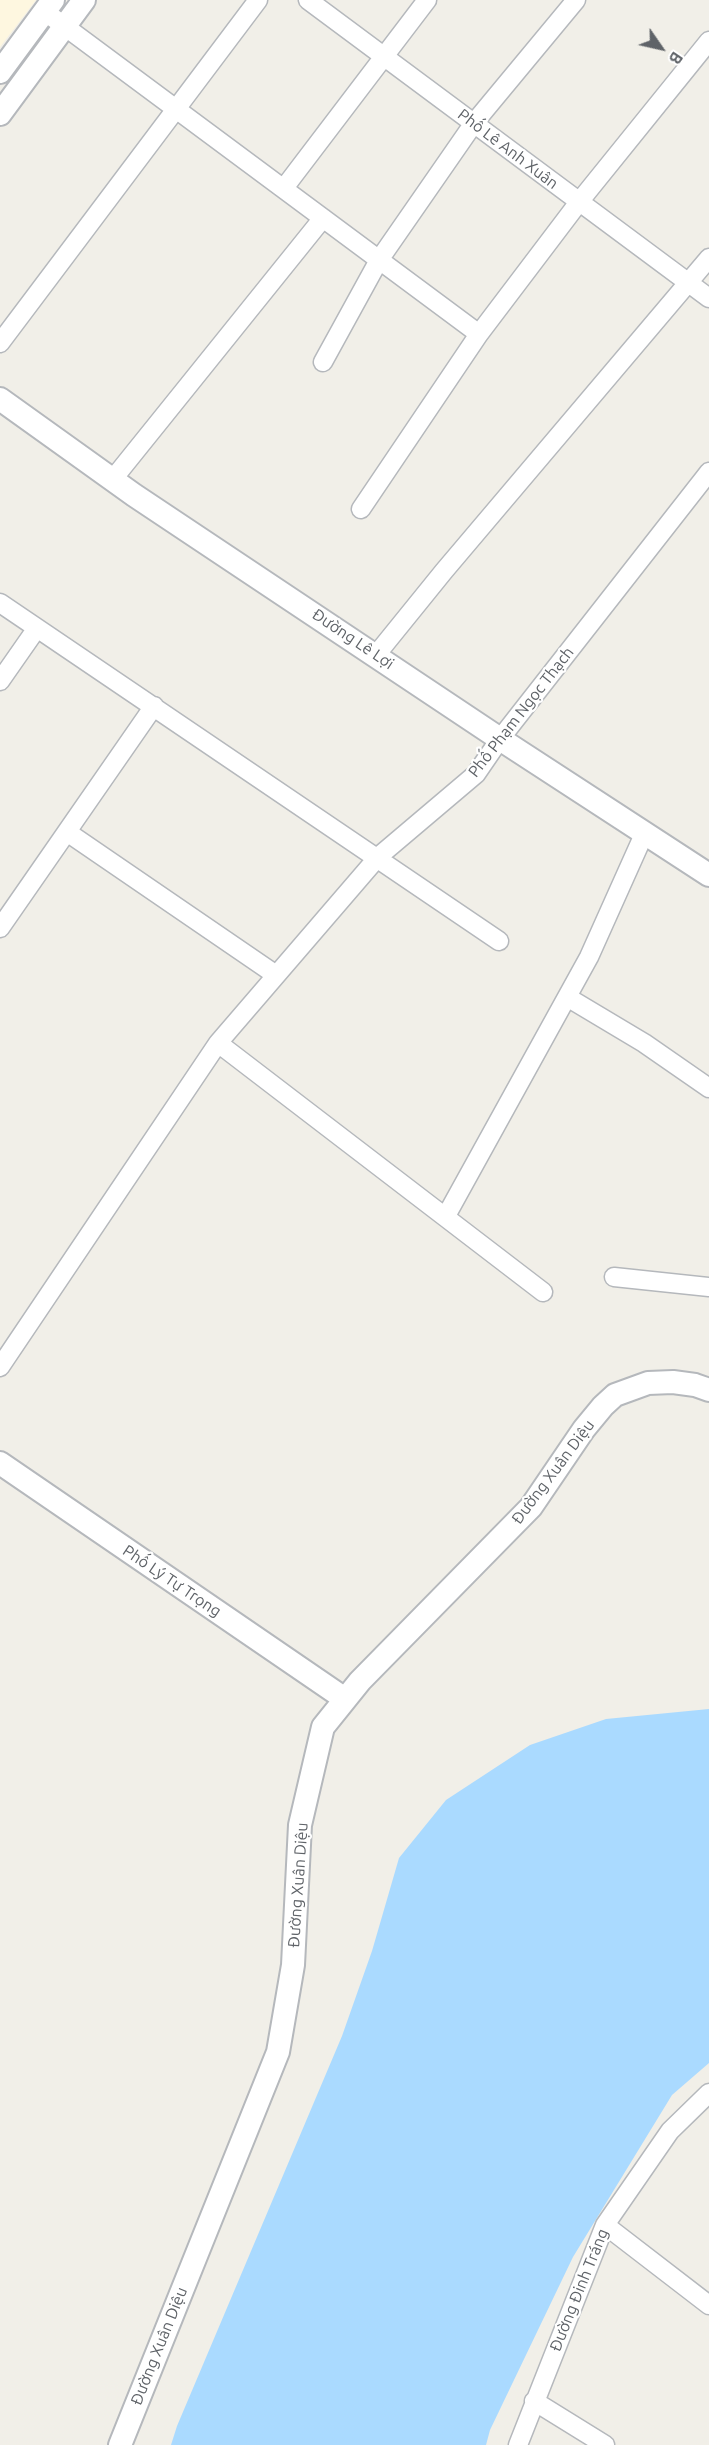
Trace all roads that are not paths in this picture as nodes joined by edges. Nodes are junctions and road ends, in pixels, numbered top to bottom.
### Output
1 (84, 0) edge
2 (258, 0) edge
3 (308, 0) edge
4 (427, 0) edge
5 (576, 0) edge
6 (49, 6) edge
7 (64, 27) junction
8 (709, 41) edge
9 (384, 56) junction
10 (0, 72) edge
11 (176, 109) junction
12 (0, 114) edge
13 (474, 123) junction
14 (284, 188) junction
15 (579, 201) junction
16 (323, 219) junction
17 (709, 258) edge
18 (379, 260) junction
19 (689, 283) junction
20 (709, 298) edge
21 (479, 334) junction
22 (0, 343) edge
23 (322, 362) dead end
24 (0, 399) edge
25 (709, 472) edge
26 (112, 479) junction
27 (361, 509) dead end
28 (0, 603) edge
29 (37, 628) junction
30 (376, 655) junction
31 (0, 681) edge
32 (154, 706) junction
33 (500, 739) junction
34 (67, 832) junction
35 (645, 832) junction
36 (378, 857) junction
37 (709, 875) edge
38 (0, 928) edge
39 (499, 941) dead end
40 (276, 975) junction
41 (567, 997) junction
42 (218, 1043) junction
43 (709, 1088) edge
44 (446, 1216) junction
45 (614, 1277) dead end
46 (709, 1287) edge
47 (543, 1292) dead end
48 (0, 1367) edge
49 (709, 1390) edge
50 (0, 1463) edge
51 (345, 1699) junction
52 (709, 2093) edge
53 (605, 2225) junction
54 (709, 2305) edge
55 (534, 2401) junction
56 (120, 2445) edge
57 (518, 2445) edge
58 (605, 2445) edge

1 - 7 street
2 - 11 street
3 - 9 street, Phố Lê Anh Xuân
4 - 9 street
5 - 13 street
6 - 7 street
6 - 10 street
7 - 11 street
7 - 12 street
8 - 15 street
9 - 13 street, Phố Lê Anh Xuân
9 - 14 street
11 - 14 street
11 - 22 street
13 - 15 street, Phố Lê Anh Xuân
13 - 18 street
14 - 16 street
15 - 19 street, Phố Lê Anh Xuân
15 - 21 street
16 - 18 street
16 - 26 street
17 - 19 street
18 - 21 street
18 - 23 street
19 - 20 street, Phố Lê Anh Xuân
19 - 30 street
21 - 27 street
24 - 26 street, Đường Lê Lợi
25 - 33 street, Phố Phạm Ngọc Thạch
26 - 30 street, Đường Lê Lợi
28 - 29 street
29 - 31 street
29 - 32 street
30 - 33 street, Đường Lê Lợi
32 - 34 street
32 - 36 street
33 - 35 street, Đường Lê Lợi
33 - 36 street, Phố Phạm Ngọc Thạch
34 - 38 street
34 - 40 street
35 - 37 street, Đường Lê Lợi
35 - 41 street
36 - 39 street
36 - 40 street, Phố Phạm Ngọc Thạch
40 - 42 street, Phố Phạm Ngọc Thạch
41 - 43 street
41 - 44 street
42 - 44 street
42 - 48 street, Phố Phạm Ngọc Thạch
44 - 47 street
45 - 46 street
49 - 51 street, Đường Xuân Diệu
50 - 51 street, Phố Lý Tự Trọng
51 - 56 street, Đường Xuân Diệu
52 - 53 street, Đường Đinh Tráng
53 - 54 street
53 - 55 street, Đường Đinh Tráng
55 - 57 street, Đường Đinh Tráng
55 - 58 street

